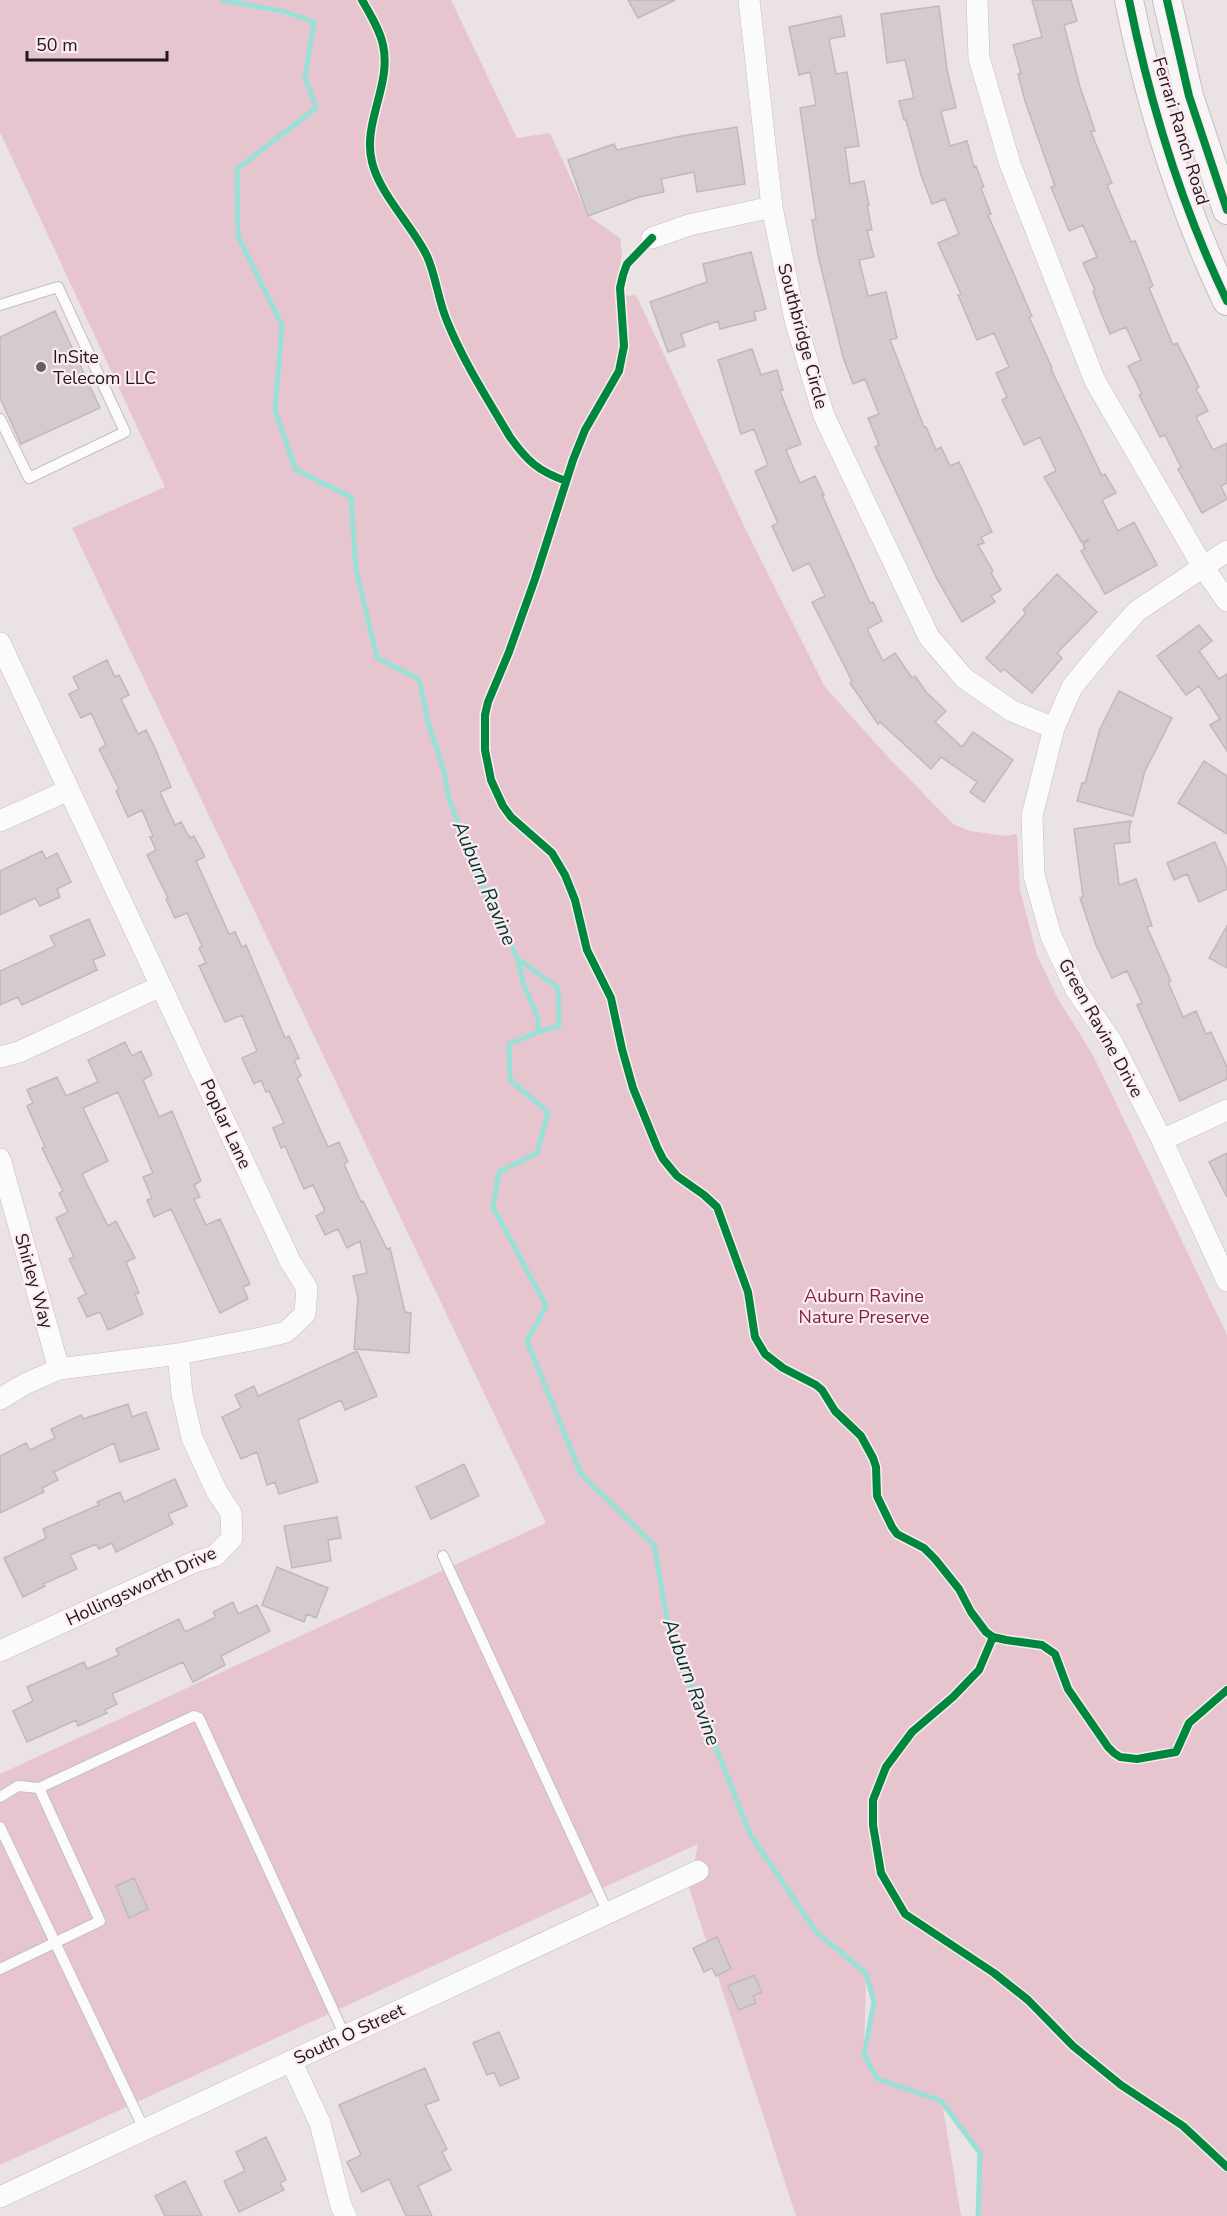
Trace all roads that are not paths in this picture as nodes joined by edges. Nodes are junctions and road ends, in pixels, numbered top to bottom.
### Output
1 (749, 0) edge
2 (977, 0) edge
3 (1130, 0) edge
4 (1167, 0) edge
5 (772, 207) junction
6 (1227, 210) edge
7 (652, 238) dead end
8 (1227, 301) edge
9 (0, 305) edge
10 (0, 418) edge
11 (1227, 551) edge
12 (1203, 567) junction
13 (1227, 602) edge
14 (0, 643) edge
15 (1054, 728) junction
16 (69, 790) junction
17 (0, 821) edge
18 (161, 986) junction
19 (0, 1057) edge
20 (1227, 1110) edge
21 (1162, 1140) junction
22 (0, 1159) edge
23 (1227, 1281) edge
24 (178, 1354) junction
25 (59, 1369) junction
26 (0, 1399) edge
27 (443, 1556) dead end
28 (0, 1651) edge
29 (39, 1788) junction
30 (0, 1797) edge
31 (0, 1827) edge
32 (698, 1871) dead end
33 (608, 1913) junction
34 (54, 1944) junction
35 (0, 1969) edge
36 (345, 2036) junction
37 (291, 2061) junction
38 (144, 2129) junction
39 (0, 2197) edge
40 (346, 2216) edge

1 - 5 street, Southbridge Circle
2 - 12 street
3 - 8 main road, Ferrari Ranch Road
4 - 6 main road, Ferrari Ranch Road
5 - 7 street
5 - 15 street, Southbridge Circle
9 - 10 lane
11 - 12 street, Green Ravine Drive
12 - 13 street
12 - 15 street, Green Ravine Drive
14 - 16 street, Poplar Lane
15 - 21 street, Green Ravine Drive
16 - 17 street
16 - 18 street, Poplar Lane
18 - 19 street
18 - 24 street, Poplar Lane
20 - 21 street
21 - 23 street, Green Ravine Drive
22 - 25 street, Shirley Way
24 - 25 street, Poplar Lane
24 - 28 street, Hollingsworth Drive
25 - 26 street, Poplar Lane
27 - 33 lane
29 - 30 lane
29 - 34 lane
29 - 36 lane
31 - 34 lane
32 - 33 street, South O Street
33 - 36 street, South O Street
34 - 35 lane
34 - 38 lane
36 - 37 street, South O Street
37 - 38 street, South O Street
37 - 40 street
38 - 39 street, South O Street

